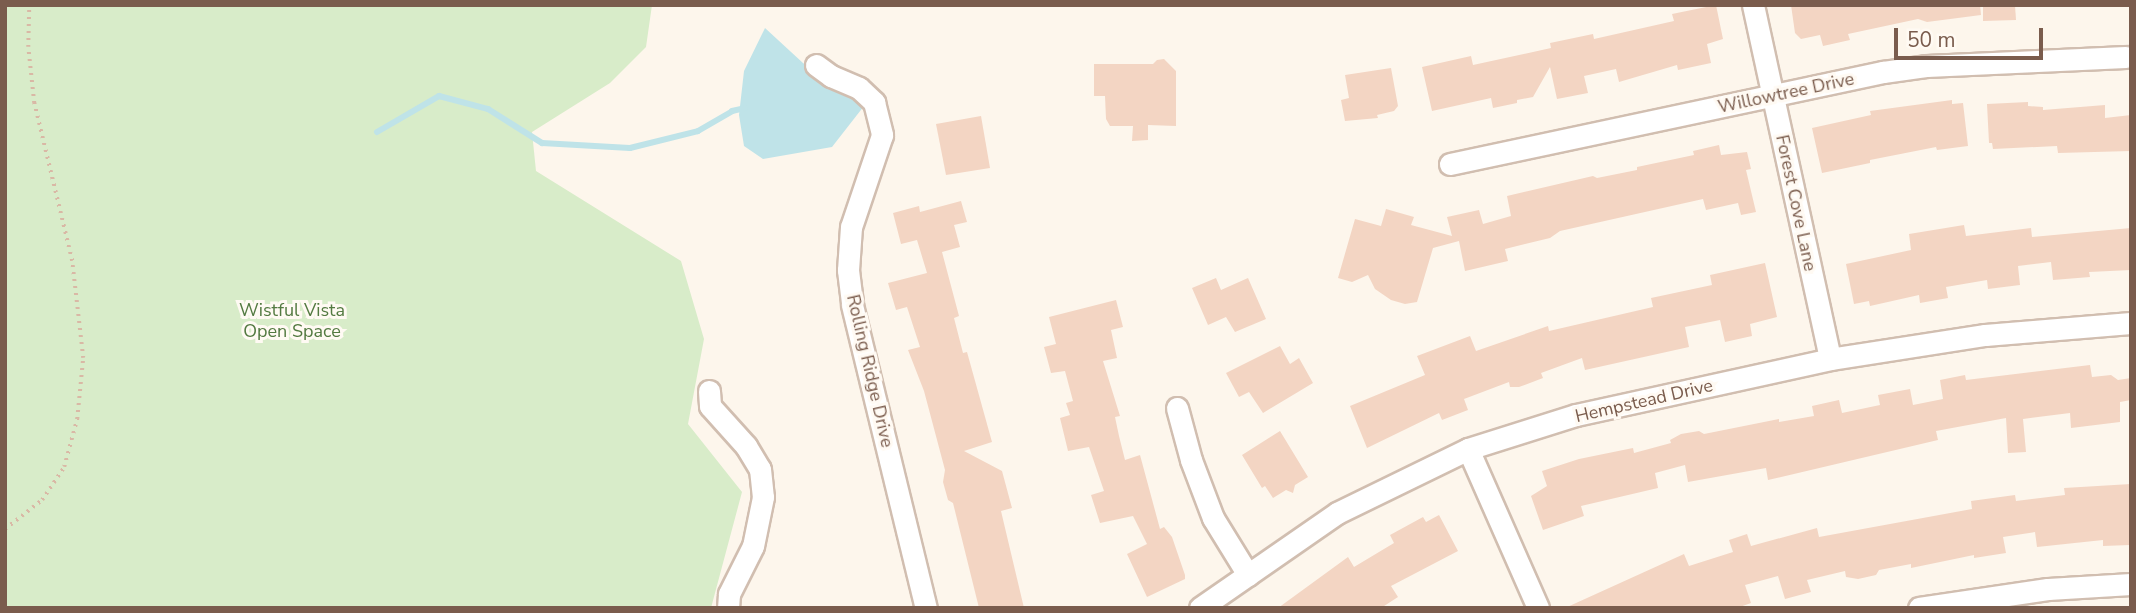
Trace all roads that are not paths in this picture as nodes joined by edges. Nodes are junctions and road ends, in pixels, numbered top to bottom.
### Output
1 (1753, 5) edge
2 (2126, 57) dead end
3 (816, 65) dead end
4 (1772, 95) junction
5 (1450, 164) dead end
6 (2131, 323) edge
7 (1830, 359) junction
8 (709, 391) dead end
9 (1177, 408) dead end
10 (1468, 449) junction
11 (1248, 575) junction
12 (2131, 584) edge
13 (1941, 606) edge
14 (728, 608) edge
15 (926, 608) edge
16 (1200, 608) edge
17 (1538, 608) edge
18 (1919, 608) edge

1 - 4 street, Forest Cove Lane
2 - 4 street, Willowtree Drive
3 - 15 street, Rolling Ridge Drive
4 - 5 street, Willowtree Drive
4 - 7 street, Forest Cove Lane
6 - 7 street, Hempstead Drive
7 - 10 street, Hempstead Drive
8 - 14 street
9 - 11 street
10 - 11 street, Hempstead Drive
10 - 17 street
11 - 16 street, Hempstead Drive
12 - 13 street
13 - 18 street

